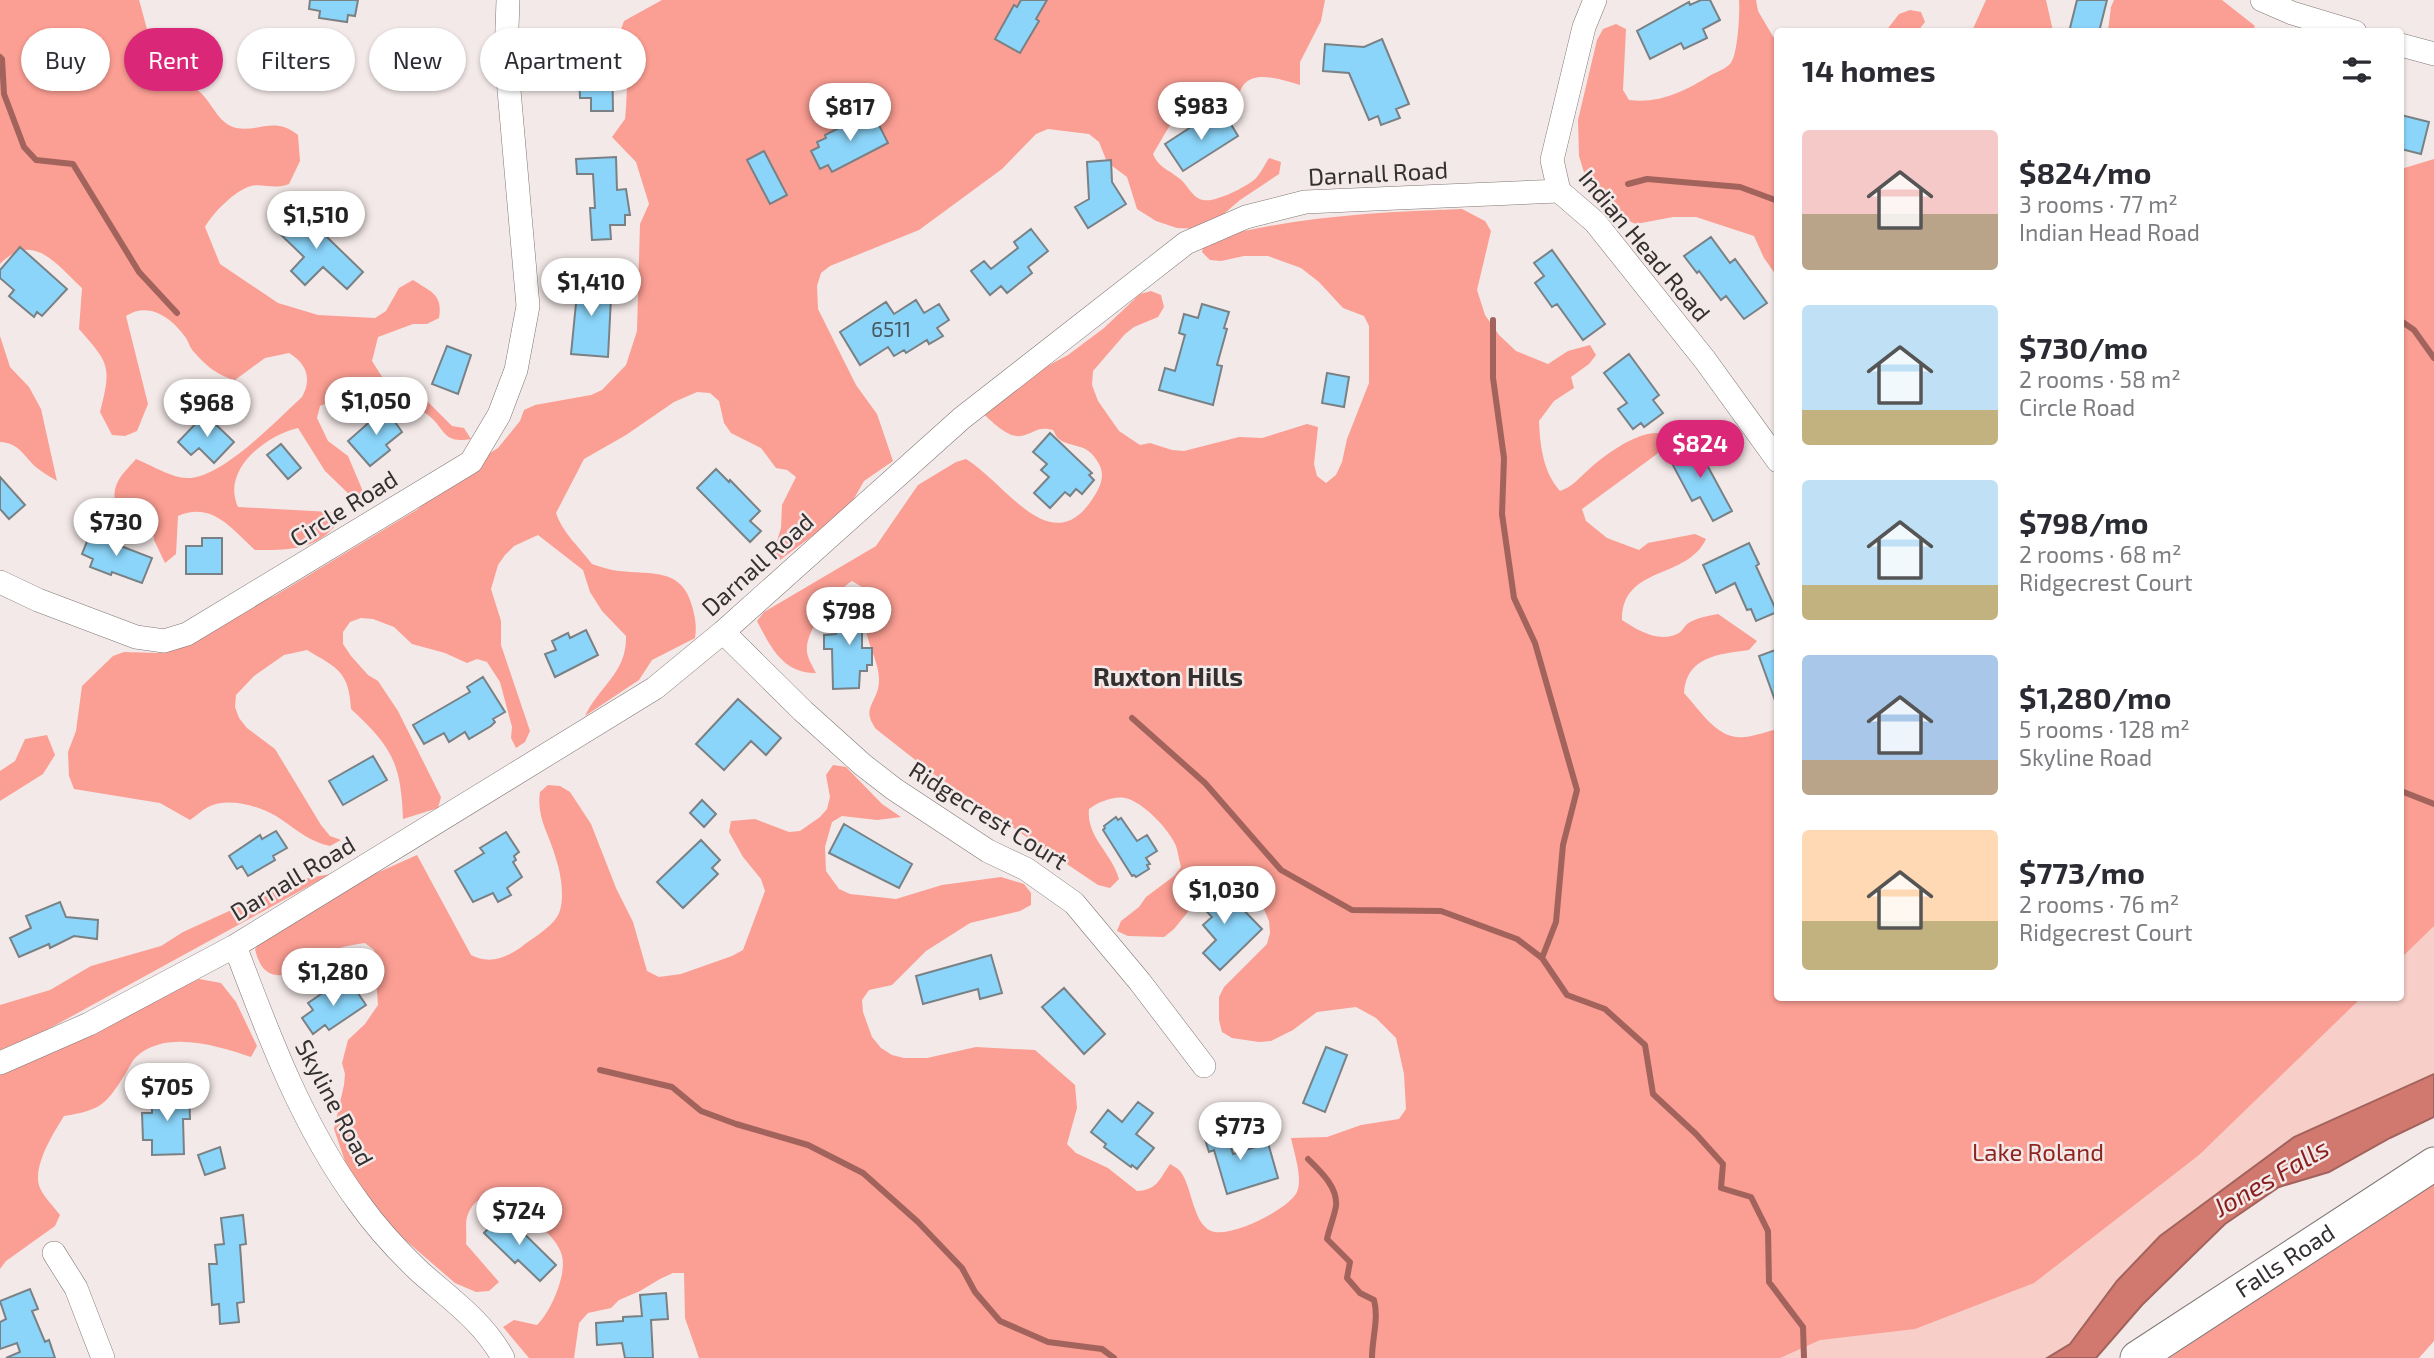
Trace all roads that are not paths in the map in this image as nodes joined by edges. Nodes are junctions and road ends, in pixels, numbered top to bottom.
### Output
1 (508, 0) edge
2 (1595, 0) edge
3 (2262, 0) edge
4 (2342, 28) edge
5 (2404, 46) edge
6 (2434, 54) edge
7 (1559, 191) junction
8 (1774, 455) edge
9 (0, 582) edge
10 (723, 632) junction
11 (235, 946) junction
12 (0, 1063) edge
13 (1204, 1066) dead end
14 (2434, 1164) edge
15 (54, 1253) dead end
16 (103, 1358) edge
17 (503, 1358) edge
18 (2137, 1358) edge

1 - 9 street, Circle Road
2 - 7 street, Indian Head Road
3 - 4 street
5 - 6 street
7 - 8 street, Indian Head Road
7 - 10 street, Darnall Road
10 - 11 street, Darnall Road
10 - 13 street, Ridgecrest Court
11 - 12 street, Darnall Road
11 - 17 street, Skyline Road
14 - 18 main road, Falls Road
15 - 16 street

